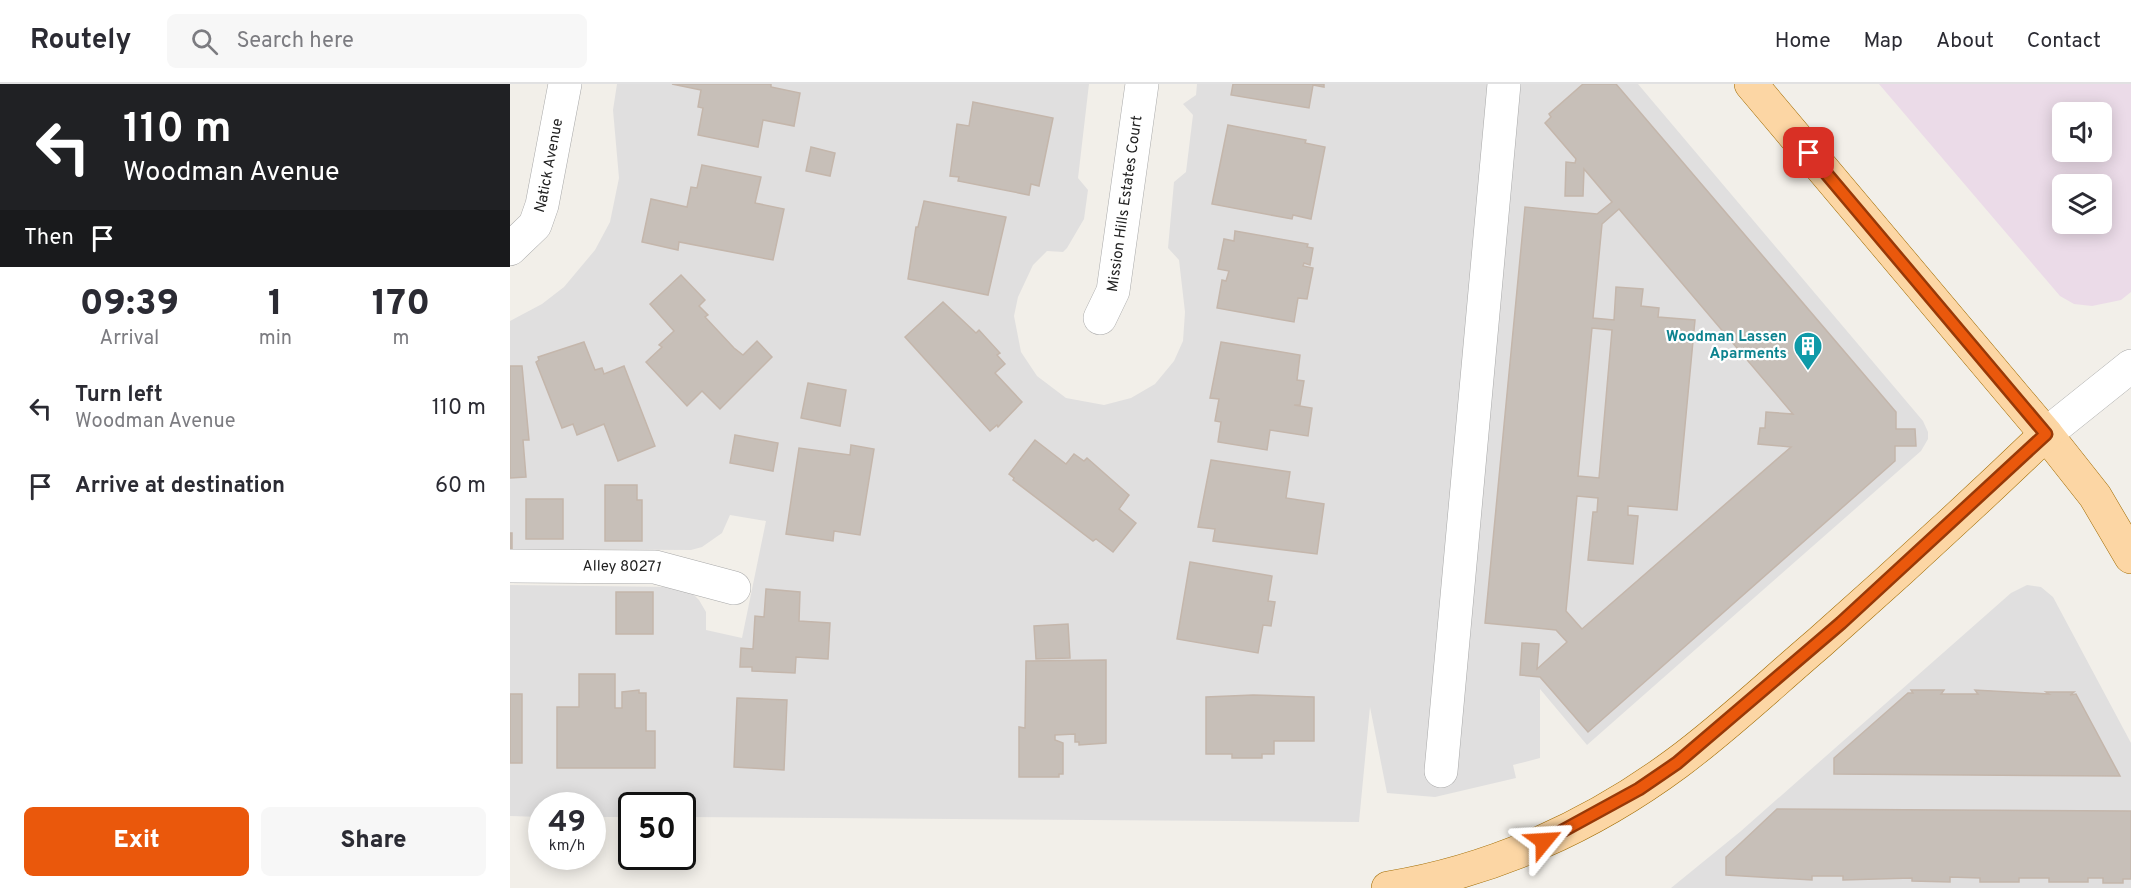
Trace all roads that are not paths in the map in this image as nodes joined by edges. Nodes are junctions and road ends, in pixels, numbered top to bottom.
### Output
1 (565, 84) edge
2 (1142, 84) edge
3 (1504, 84) edge
4 (1751, 84) edge
5 (515, 245) edge
6 (1100, 318) dead end
7 (2131, 366) edge
8 (2046, 434) junction
9 (2131, 557) edge
10 (510, 566) edge
11 (734, 588) dead end
12 (1441, 771) dead end
13 (1388, 888) edge

1 - 5 street, Natick Avenue
2 - 6 street, Mission Hills Estates Court
3 - 12 street
4 - 8 main road
7 - 8 street
8 - 9 main road
8 - 13 main road
10 - 11 street, Alley 80271

